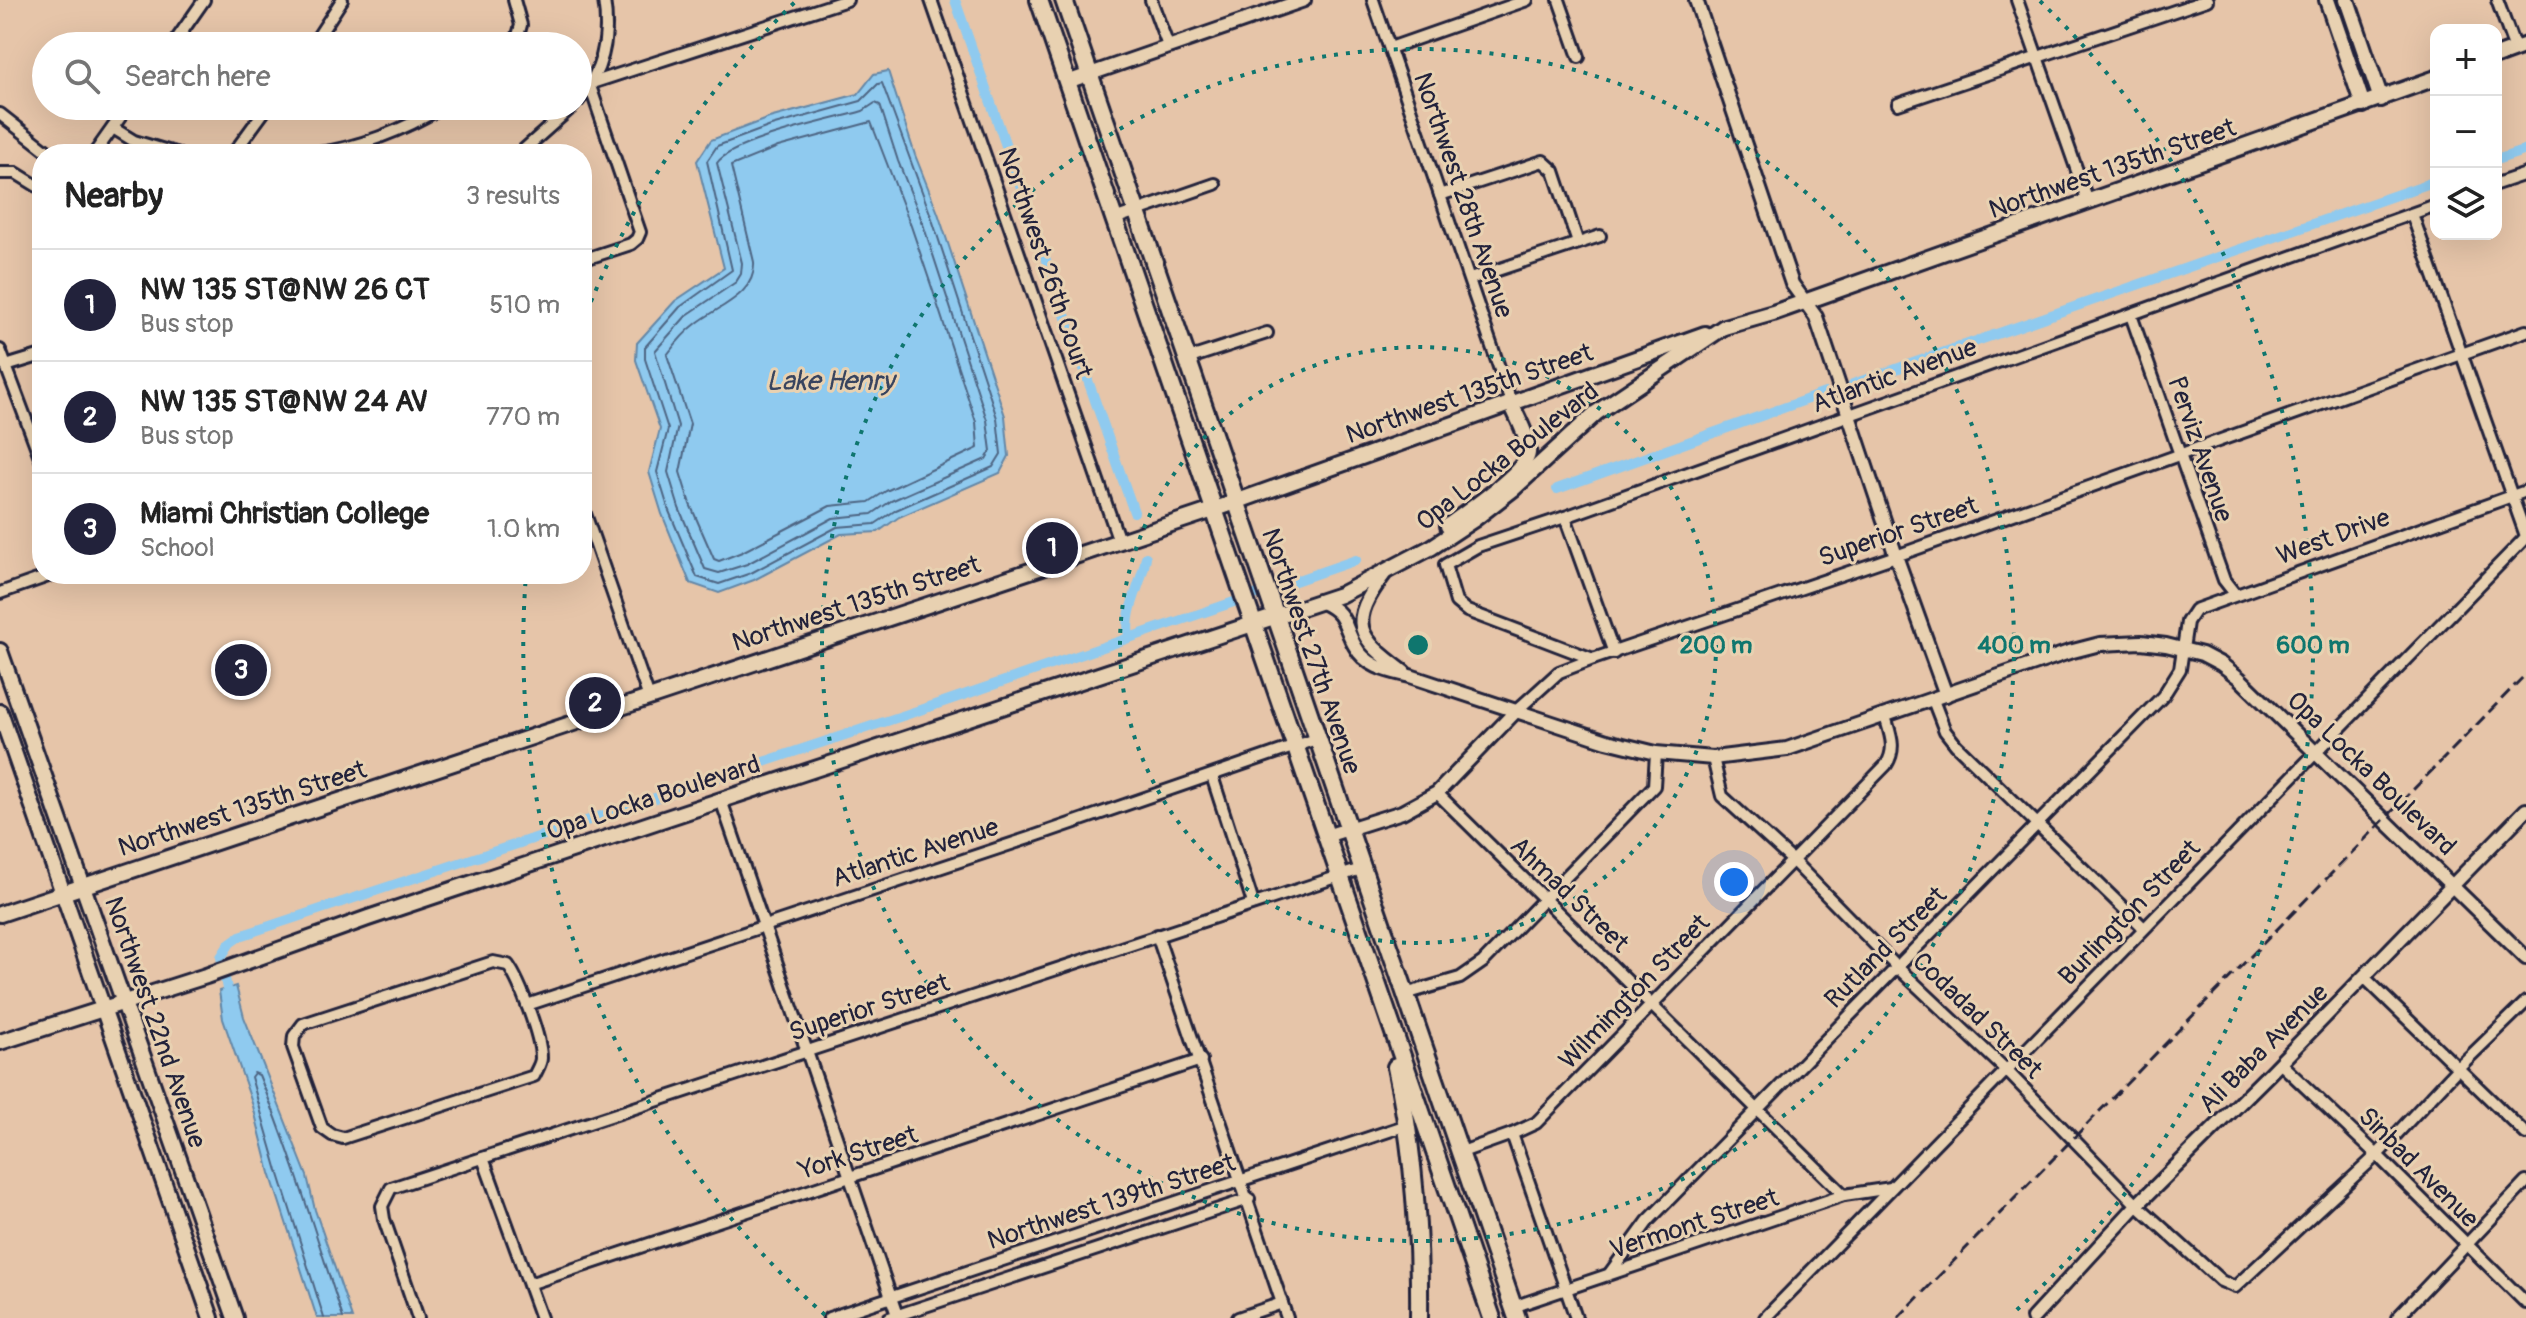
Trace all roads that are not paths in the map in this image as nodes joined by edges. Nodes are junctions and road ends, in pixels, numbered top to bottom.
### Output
1 (204, 0) edge
2 (342, 0) edge
3 (514, 0) edge
4 (604, 0) edge
5 (847, 0) edge
6 (931, 0) edge
7 (1039, 0) edge
8 (1064, 0) edge
9 (1151, 0) edge
10 (1304, 0) edge
11 (1373, 0) edge
12 (1527, 0) edge
13 (1559, 0) edge
14 (1696, 0) edge
15 (2017, 0) edge
16 (2207, 0) edge
17 (2327, 0) edge
18 (2347, 0) edge
19 (2497, 0) edge
20 (182, 32) edge
21 (321, 32) edge
22 (519, 32) edge
23 (1168, 46) junction
24 (2520, 47) edge
25 (1390, 48) junction
26 (1579, 57) dead end
27 (2038, 57) junction
28 (1089, 74) junction
29 (2430, 80) edge
30 (1067, 82) junction
31 (592, 83) edge
32 (592, 85) edge
33 (592, 88) edge
34 (2381, 99) junction
35 (1898, 104) dead end
36 (2363, 105) junction
37 (0, 114) edge
38 (118, 120) edge
39 (258, 120) edge
40 (417, 120) edge
41 (557, 120) edge
42 (113, 128) junction
43 (38, 144) edge
44 (101, 144) edge
45 (144, 144) edge
46 (240, 144) edge
47 (358, 144) edge
48 (530, 144) edge
49 (0, 172) edge
50 (2526, 174) edge
51 (2502, 182) edge
52 (32, 183) edge
53 (1215, 184) dead end
54 (1440, 195) junction
55 (2088, 202) junction
56 (2430, 207) edge
57 (1136, 212) junction
58 (2412, 214) junction
59 (1114, 219) junction
60 (1600, 236) dead end
61 (1578, 243) junction
62 (592, 257) edge
63 (1470, 279) junction
64 (1804, 302) junction
65 (2131, 315) junction
66 (1724, 327) junction
67 (2526, 331) edge
68 (1267, 333) dead end
69 (0, 350) edge
70 (2462, 354) junction
71 (32, 358) edge
72 (1187, 359) junction
73 (6, 366) junction
74 (1512, 405) junction
75 (1849, 415) junction
76 (32, 435) edge
77 (2180, 454) junction
78 (2526, 491) edge
79 (2512, 496) junction
80 (1235, 502) junction
81 (1213, 510) junction
82 (1565, 517) junction
83 (592, 534) edge
84 (2526, 536) edge
85 (1119, 541) junction
86 (1420, 553) junction
87 (1896, 556) junction
88 (1385, 573) junction
89 (32, 582) edge
90 (0, 593) edge
91 (2235, 594) junction
92 (1322, 602) junction
93 (1274, 612) junction
94 (1250, 618) junction
95 (2183, 649) junction
96 (0, 651) edge
97 (1614, 653) junction
98 (1593, 659) junction
99 (1410, 676) junction
100 (16, 695) junction
101 (1946, 695) junction
102 (649, 698) junction
103 (0, 700) edge
104 (1933, 700) junction
105 (0, 712) edge
106 (1515, 712) junction
107 (1885, 716) junction
108 (1316, 739) junction
109 (1295, 747) junction
110 (2316, 752) junction
111 (1656, 753) junction
112 (1713, 758) junction
113 (1212, 776) junction
114 (1437, 793) junction
115 (721, 800) junction
116 (2526, 810) edge
117 (2037, 824) junction
118 (1348, 830) junction
119 (1326, 836) junction
120 (1792, 860) junction
121 (1361, 869) junction
122 (1339, 876) junction
123 (2452, 885) junction
124 (83, 886) junction
125 (64, 892) junction
126 (1544, 900) junction
127 (1253, 903) junction
128 (0, 914) edge
129 (764, 924) junction
130 (2144, 928) junction
131 (1157, 935) junction
132 (2526, 958) edge
133 (1896, 966) junction
134 (2364, 977) junction
135 (1405, 994) junction
136 (123, 1002) junction
137 (2526, 1002) edge
138 (1652, 1004) junction
139 (527, 1005) junction
140 (104, 1008) junction
141 (1395, 1037) junction
142 (0, 1042) edge
143 (806, 1051) junction
144 (1201, 1060) junction
145 (2280, 1063) junction
146 (2459, 1067) junction
147 (2007, 1071) junction
148 (1757, 1109) junction
149 (1407, 1125) junction
150 (1512, 1134) junction
151 (2526, 1134) edge
152 (1459, 1153) junction
153 (2377, 1155) junction
154 (483, 1158) junction
155 (851, 1178) junction
156 (1242, 1181) junction
157 (2526, 1182) edge
158 (1891, 1188) junction
159 (1844, 1195) junction
160 (1249, 1199) junction
161 (2137, 1205) junction
162 (1454, 1207) junction
163 (1485, 1227) junction
164 (1056, 1242) junction
165 (1466, 1242) junction
166 (2467, 1245) junction
167 (1062, 1261) junction
168 (1499, 1267) junction
169 (1610, 1273) junction
170 (529, 1284) junction
171 (1566, 1288) junction
172 (891, 1297) junction
173 (1282, 1303) junction
174 (2526, 1303) edge
175 (1515, 1312) edge
176 (893, 1317) edge
177 (211, 1318) edge
178 (235, 1318) edge
179 (418, 1318) edge
180 (541, 1318) edge
181 (829, 1318) edge
182 (1238, 1318) edge
183 (1287, 1318) edge
184 (1419, 1318) edge
185 (1492, 1318) edge
186 (1576, 1318) edge
187 (1765, 1318) edge
188 (2033, 1318) edge
189 (2397, 1318) edge

1 - 20 street
2 - 21 street
3 - 22 street
4 - 31 street
5 - 32 street
6 - 85 street, Northwest 26th Court
7 - 30 main road, Northwest 27th Avenue
8 - 28 main road, Northwest 27th Avenue
9 - 23 street
10 - 23 street
11 - 25 street, Northwest 28th Avenue
12 - 25 street
13 - 26 street
14 - 64 street
15 - 27 street
16 - 27 street
17 - 36 main road
18 - 34 main road
19 - 24 street
23 - 28 street
25 - 54 street, Northwest 28th Avenue
27 - 35 street
27 - 55 street
28 - 30 street
28 - 57 main road, Northwest 27th Avenue
29 - 34 main road, Northwest 135th Street
30 - 59 main road, Northwest 27th Avenue
33 - 62 street
34 - 36 main road, Northwest 135th Street
36 - 55 main road, Northwest 135th Street
37 - 43 street
38 - 42 street
39 - 46 street
40 - 47 street
41 - 48 street
42 - 44 street
42 - 45 street
49 - 52 street
50 - 51 street
53 - 57 street
54 - 61 street
54 - 63 street, Northwest 28th Avenue
55 - 64 main road, Northwest 135th Street
56 - 58 street, Atlantic Avenue
57 - 59 street
57 - 72 main road, Northwest 27th Avenue
58 - 65 street, Atlantic Avenue
58 - 70 street
59 - 81 main road, Northwest 27th Avenue
60 - 61 street
61 - 63 street
63 - 74 street, Northwest 28th Avenue
64 - 66 main road, Opa Locka Boulevard
64 - 75 street
65 - 75 street, Atlantic Avenue
65 - 77 street, Perviz Avenue
66 - 74 main road, Northwest 135th Street
66 - 86 main road, Opa Locka Boulevard
67 - 70 street, Superior Street
68 - 72 street
69 - 73 street
70 - 77 street, Superior Street
70 - 79 street
71 - 73 street
72 - 80 main road, Northwest 27th Avenue
73 - 76 street
74 - 80 main road, Northwest 135th Street
74 - 86 main road
75 - 82 street, Atlantic Avenue
75 - 87 street
77 - 87 street, Superior Street
77 - 91 street, Perviz Avenue
78 - 79 street, West Drive
79 - 84 street
79 - 91 street, West Drive
80 - 81 main road, Northwest 135th Street
80 - 93 main road, Northwest 27th Avenue
81 - 85 main road, Northwest 135th Street
81 - 94 main road, Northwest 27th Avenue
82 - 97 street
82 - 98 street, Atlantic Avenue
83 - 102 street
84 - 110 street, Burlington Street
85 - 102 main road, Northwest 135th Street
86 - 88 main road, Opa Locka Boulevard
87 - 97 street, Superior Street
87 - 101 street
88 - 92 main road, Opa Locka Boulevard
88 - 99 street
89 - 90 street
91 - 95 street, West Drive
92 - 93 main road, Opa Locka Boulevard
92 - 99 street, Opa Locka Boulevard
93 - 94 main road, Opa Locka Boulevard
93 - 108 main road, Northwest 27th Avenue
94 - 109 main road, Northwest 27th Avenue
94 - 115 main road, Opa Locka Boulevard
95 - 101 street, Opa Locka Boulevard
95 - 110 street, Opa Locka Boulevard
95 - 117 street, Rutland Street
96 - 100 main road, Northwest 22nd Avenue
97 - 98 street, Superior Street
98 - 106 street, Superior Street
99 - 106 street, Opa Locka Boulevard
100 - 103 main road
100 - 124 main road, Northwest 22nd Avenue
101 - 104 street, Opa Locka Boulevard
102 - 124 main road, Northwest 135th Street
104 - 107 street, Opa Locka Boulevard
104 - 117 street
105 - 125 main road, Northwest 22nd Avenue
106 - 111 street, Opa Locka Boulevard
106 - 114 street, Superior Street
107 - 112 street, Opa Locka Boulevard
107 - 120 street, Wilmington Street
108 - 109 street, Atlantic Avenue
108 - 118 main road, Northwest 27th Avenue
109 - 113 street, Atlantic Avenue
109 - 119 main road, Northwest 27th Avenue
110 - 123 street, Opa Locka Boulevard
110 - 130 street, Burlington Street
111 - 112 street, Opa Locka Boulevard
111 - 126 street
112 - 120 street, Codadad Street
113 - 127 street
113 - 129 street, Atlantic Avenue
114 - 118 street, Superior Street
114 - 126 street, Ahmad Street
115 - 129 street
115 - 136 main road, Opa Locka Boulevard
116 - 123 street, Ali Baba Avenue
117 - 130 street
117 - 133 street, Rutland Street
118 - 119 street, Superior Street
118 - 121 main road, Northwest 27th Avenue
119 - 122 main road, Northwest 27th Avenue
120 - 133 street, Codadad Street
120 - 138 street, Wilmington Street
121 - 122 street, Superior Street
121 - 135 main road, Northwest 27th Avenue
122 - 127 street, Superior Street
122 - 141 main road, Northwest 27th Avenue
123 - 132 street, Opa Locka Boulevard
123 - 134 street, Ali Baba Avenue
124 - 125 main road, Northwest 135th Street
124 - 136 main road, Northwest 22nd Avenue
125 - 128 main road, Northwest 135th Street
125 - 140 main road, Northwest 22nd Avenue
126 - 135 street
126 - 138 street, Ahmad Street
127 - 131 street, Superior Street
129 - 139 street, Atlantic Avenue
129 - 143 street
130 - 147 street, Burlington Street
131 - 143 street, Superior Street
131 - 144 street
133 - 147 street, Codadad Street
133 - 148 street, Rutland Street
134 - 145 street, Ali Baba Avenue
134 - 146 street
135 - 152 main road, Northwest 27th Avenue
136 - 140 main road, Opa Locka Boulevard
136 - 178 main road, Northwest 22nd Avenue
137 - 146 street
138 - 148 street, Ahmad Street
138 - 150 street, Wilmington Street
139 - 139 street
140 - 142 main road, Opa Locka Boulevard
140 - 177 main road, Northwest 22nd Avenue
141 - 149 main road
141 - 162 main road, Northwest 27th Avenue
143 - 154 street, Superior Street
143 - 155 street
144 - 155 street, York Street
144 - 156 street
145 - 153 street, Sinbad Avenue
145 - 161 street, Ali Baba Avenue
146 - 151 street
146 - 153 street
147 - 158 street, Burlington Street
147 - 161 street, Codadad Street
148 - 159 street, Ahmad Street
148 - 169 street, Rutland Street
149 - 156 street, Northwest 139th Street
149 - 184 main road
150 - 152 street, Wilmington Street
150 - 171 street
152 - 163 main road, Northwest 27th Avenue
153 - 161 street, Codadad Street
153 - 166 street, Sinbad Avenue
154 - 170 street
154 - 179 street, Superior Street
155 - 170 street, York Street
155 - 172 street
156 - 160 street
156 - 164 street, Northwest 139th Street
157 - 166 street
158 - 159 street, Vermont Street
158 - 187 street, Burlington Street
159 - 169 street, Vermont Street
160 - 167 street, Northwest 139th Street
160 - 173 street
161 - 188 street, Ali Baba Avenue
162 - 163 main road
162 - 165 main road, Northwest 27th Avenue
163 - 168 main road, Northwest 27th Avenue
164 - 167 street
164 - 172 street, Northwest 139th Street
165 - 168 main road
165 - 185 main road, Northwest 27th Avenue
166 - 174 street, Sinbad Avenue
166 - 189 street
167 - 176 street, Northwest 139th Street
168 - 175 main road, Northwest 27th Avenue
169 - 171 street, Vermont Street
170 - 180 street
171 - 175 street, Vermont Street
171 - 186 street
172 - 176 street
172 - 181 street, Northwest 139th Street
173 - 182 street
173 - 183 street

